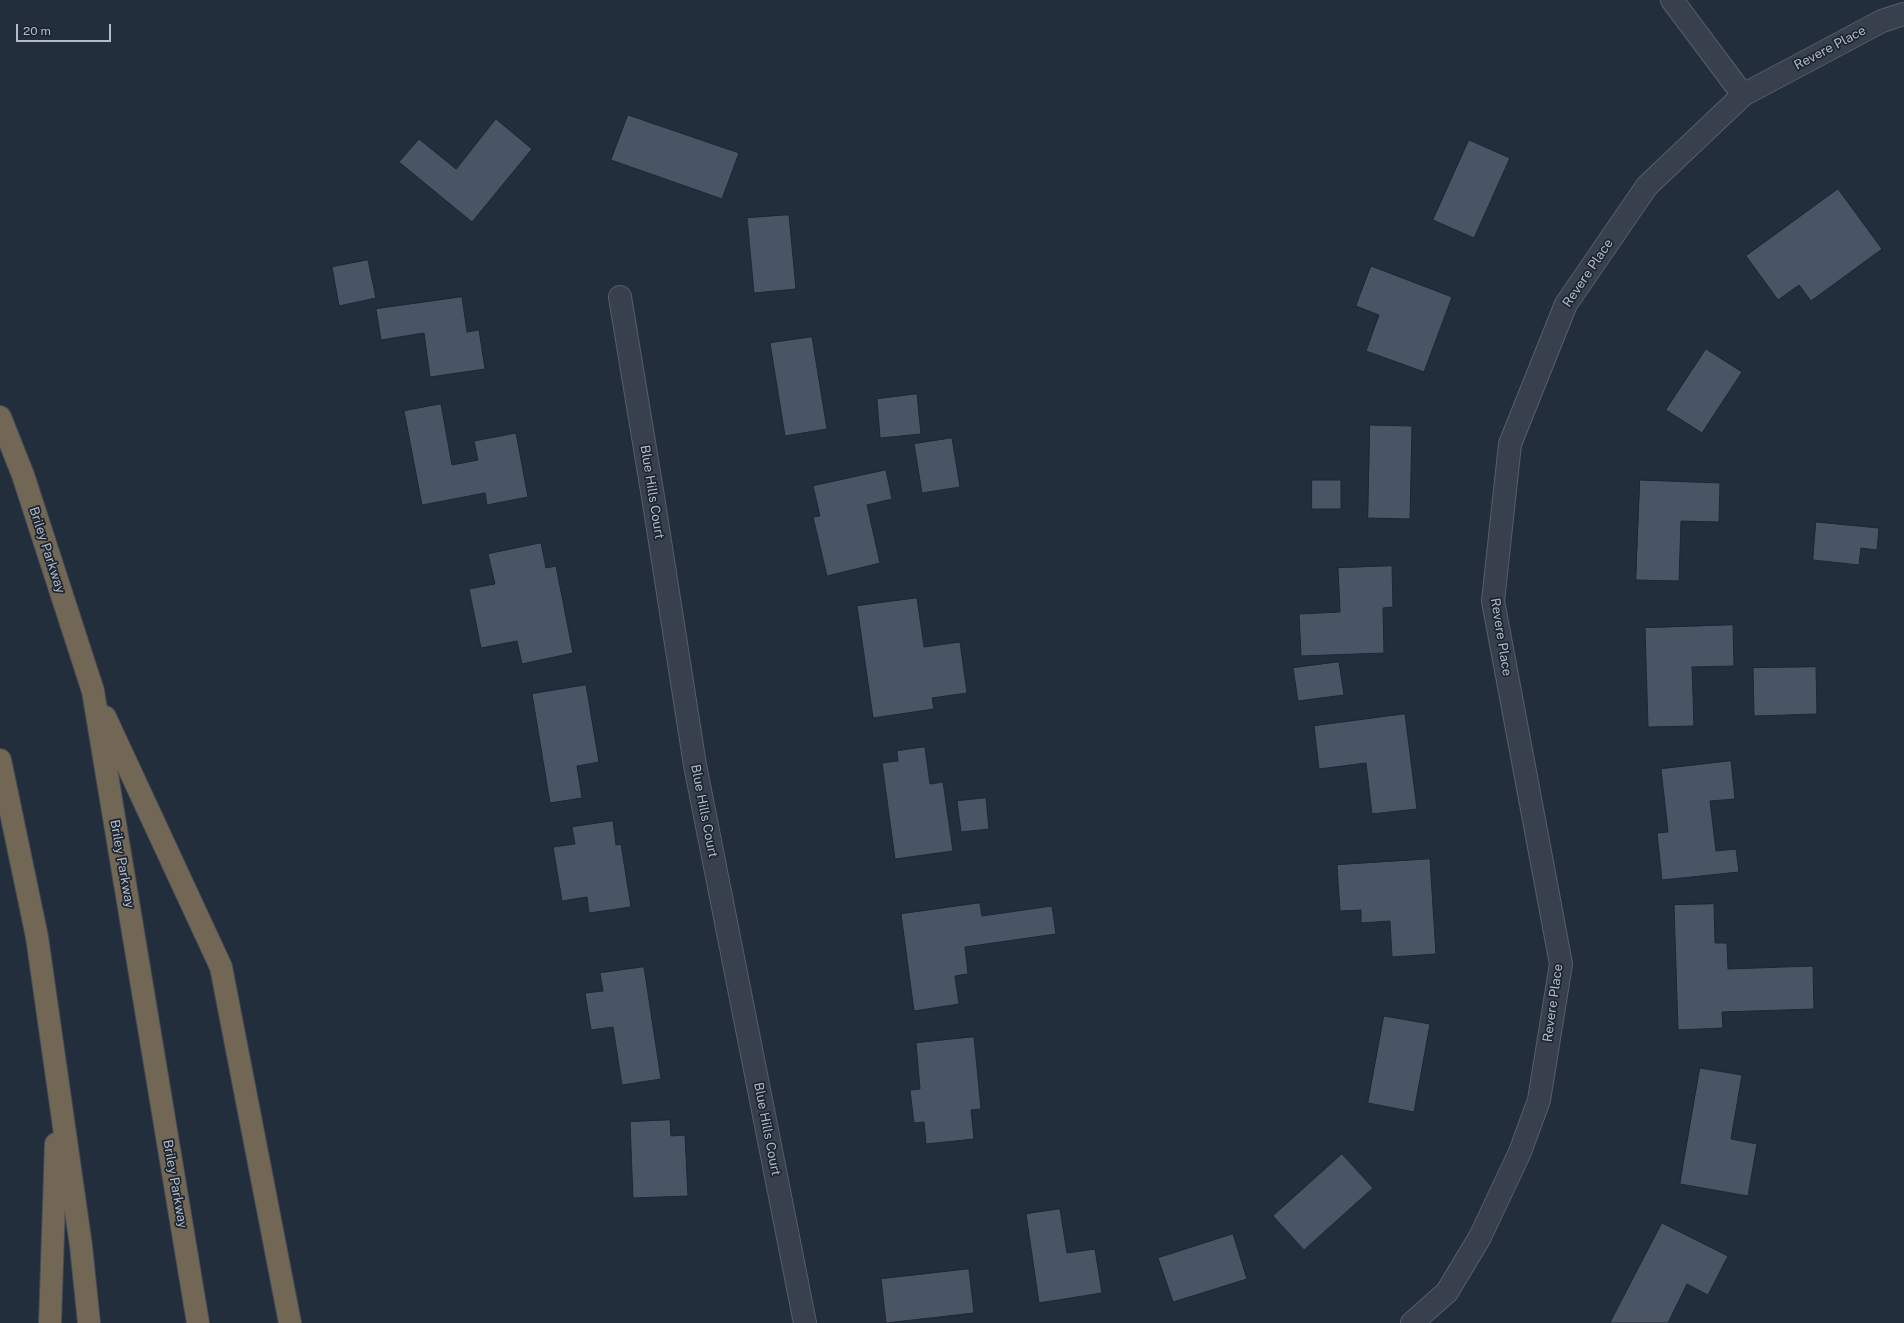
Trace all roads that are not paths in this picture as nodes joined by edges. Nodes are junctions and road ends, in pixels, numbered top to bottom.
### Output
1 (1672, 0) edge
2 (1904, 14) edge
3 (1743, 95) junction
4 (620, 297) dead end
5 (0, 417) edge
6 (93, 691) junction
7 (0, 760) edge
8 (58, 1087) junction
9 (50, 1323) edge
10 (90, 1323) edge
11 (198, 1323) edge
12 (290, 1323) edge
13 (805, 1323) edge
14 (1412, 1323) edge

1 - 3 street
2 - 3 street, Revere Place
3 - 14 street, Revere Place
4 - 13 street, Blue Hills Court
5 - 6 highway, Briley Parkway
6 - 11 highway, Briley Parkway
6 - 12 highway
7 - 8 highway
8 - 9 highway
8 - 10 highway

